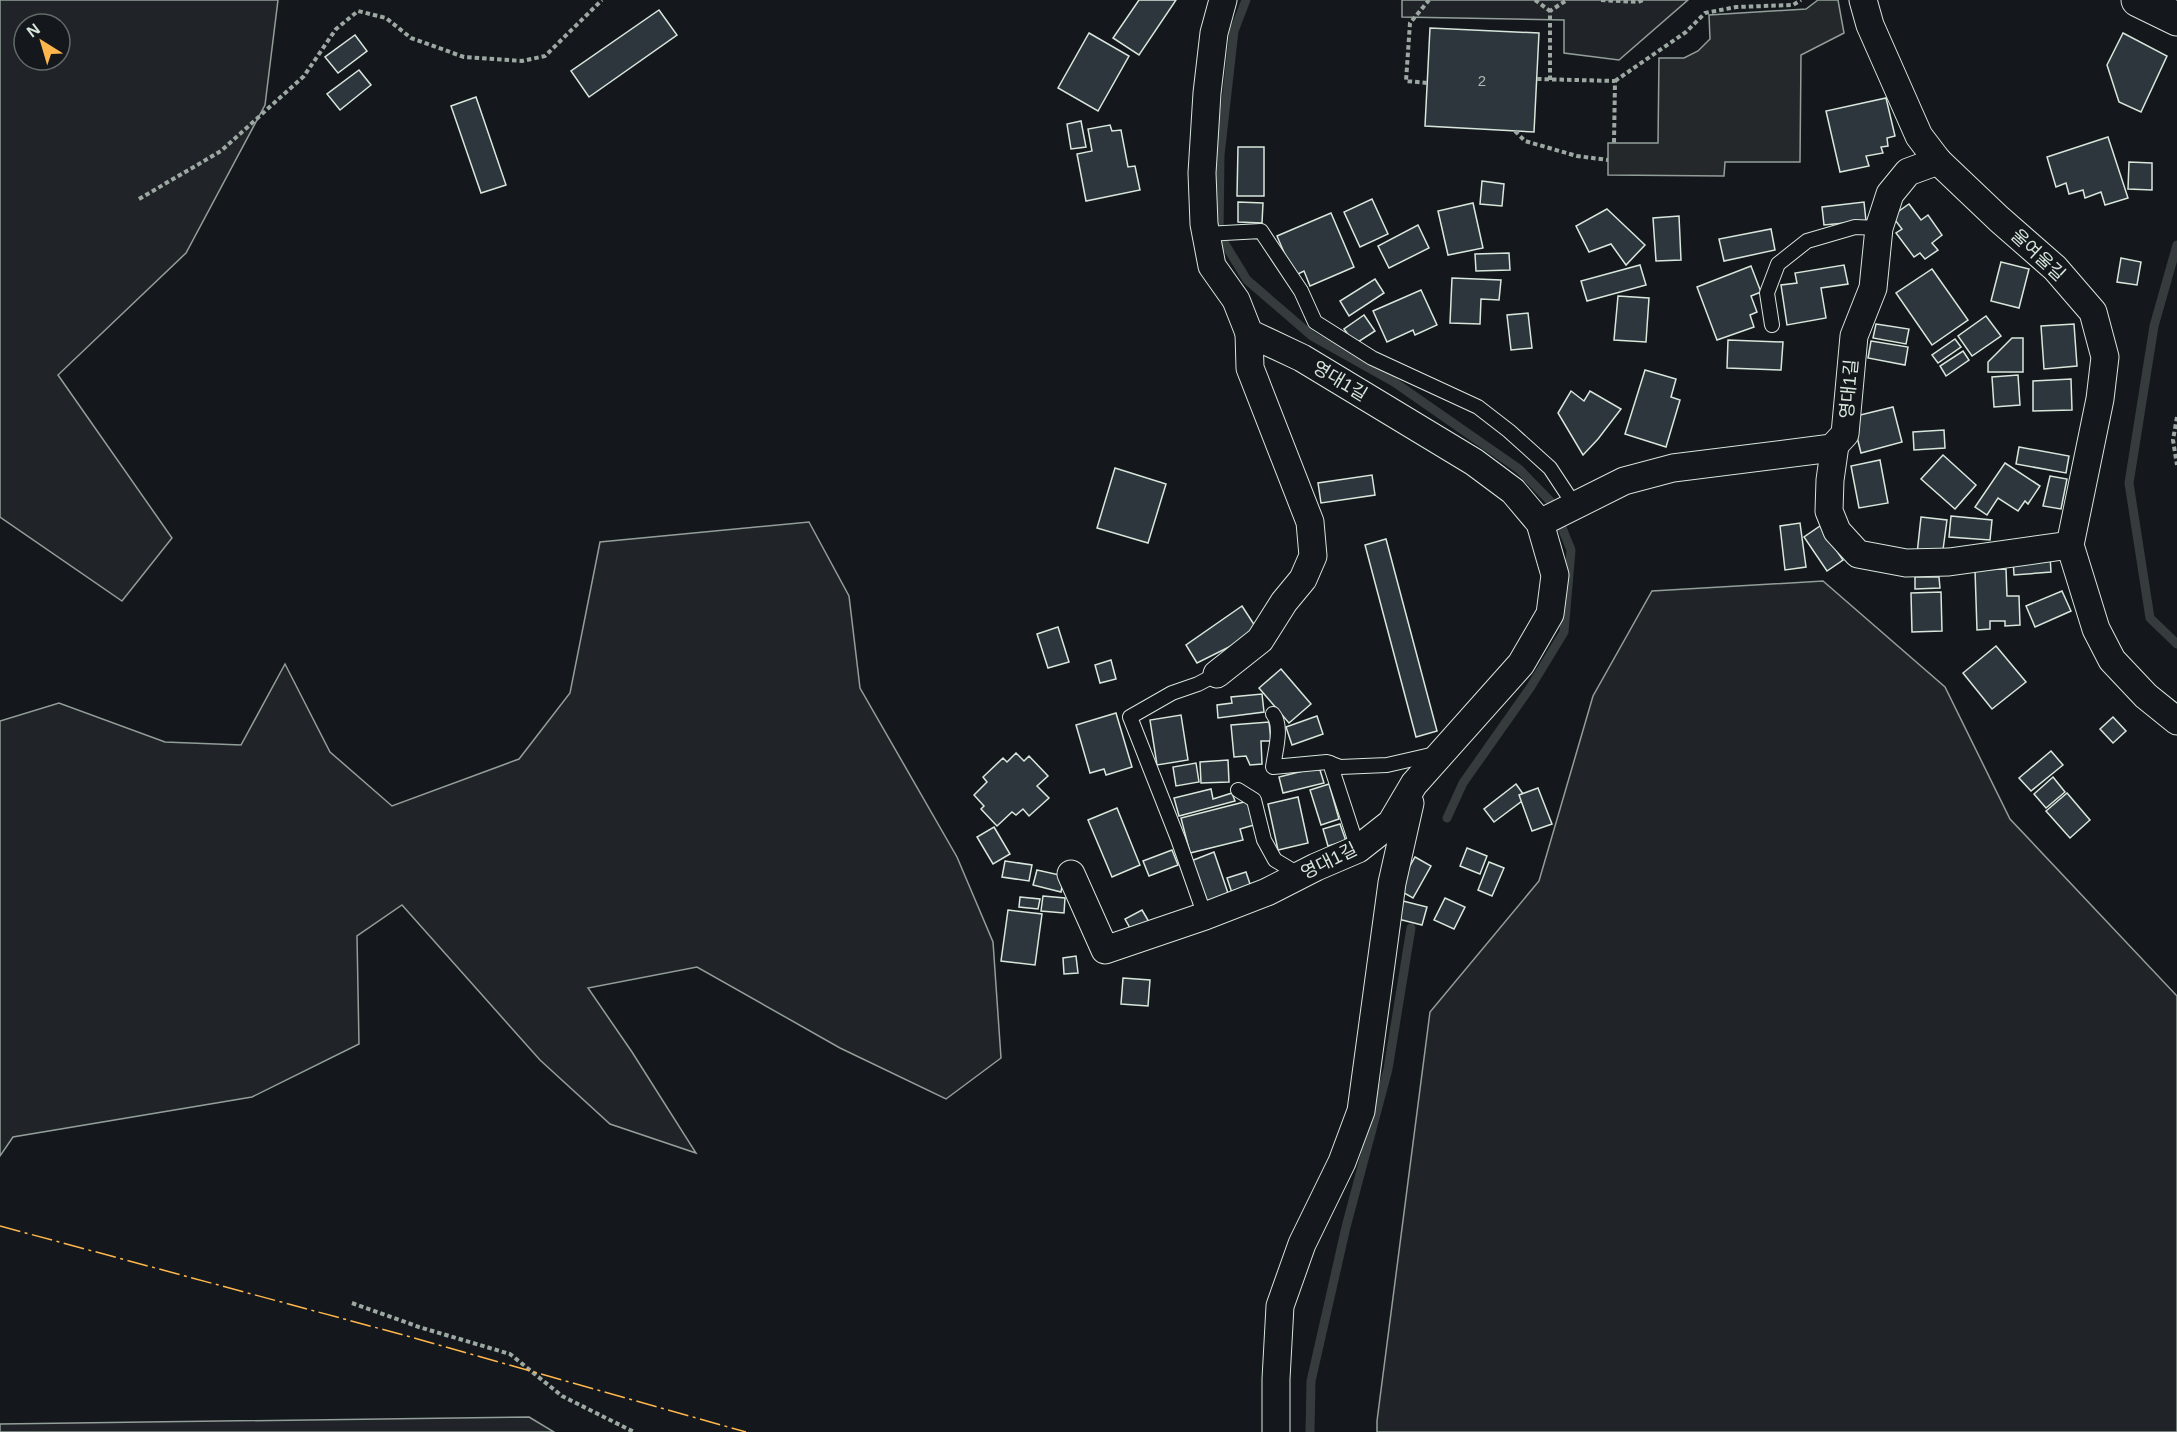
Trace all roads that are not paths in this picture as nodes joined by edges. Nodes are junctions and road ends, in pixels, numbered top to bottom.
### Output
1 (1223, 0) edge
2 (1863, 0) edge
3 (2138, 0) edge
4 (2177, 19) edge
5 (1938, 161) junction
6 (1879, 228) junction
7 (1207, 234) junction
8 (1772, 325) dead end
9 (1249, 333) junction
10 (1835, 445) junction
11 (1574, 507) junction
12 (1541, 522) junction
13 (2070, 545) junction
14 (1217, 674) joint
15 (1273, 714) dead end
16 (2177, 721) edge
17 (1440, 753) junction
18 (1330, 764) junction
19 (1414, 784) junction
20 (1238, 790) dead end
21 (1358, 849) junction
22 (1071, 874) dead end
23 (1300, 875) junction
24 (1204, 916) junction
25 (1276, 1432) edge

1 - 7 street
2 - 5 street, 울여울길
3 - 4 main road
5 - 6 street, 영대1길
5 - 13 street, 울여울길
6 - 8 lane
6 - 10 street, 영대1길
7 - 9 street
7 - 11 lane
9 - 12 street, 영대1길
9 - 14 street
10 - 11 street, 영대1길
10 - 13 street
11 - 12 street, 영대1길
12 - 17 street, 영대1길
13 - 16 street, 울여울길
14 - 24 lane
15 - 18 lane
17 - 18 lane
17 - 19 street, 영대1길
18 - 21 lane
19 - 21 street, 영대1길
19 - 25 street
20 - 23 lane
21 - 23 street, 영대1길
22 - 24 street, 영대1길
23 - 24 street, 영대1길

